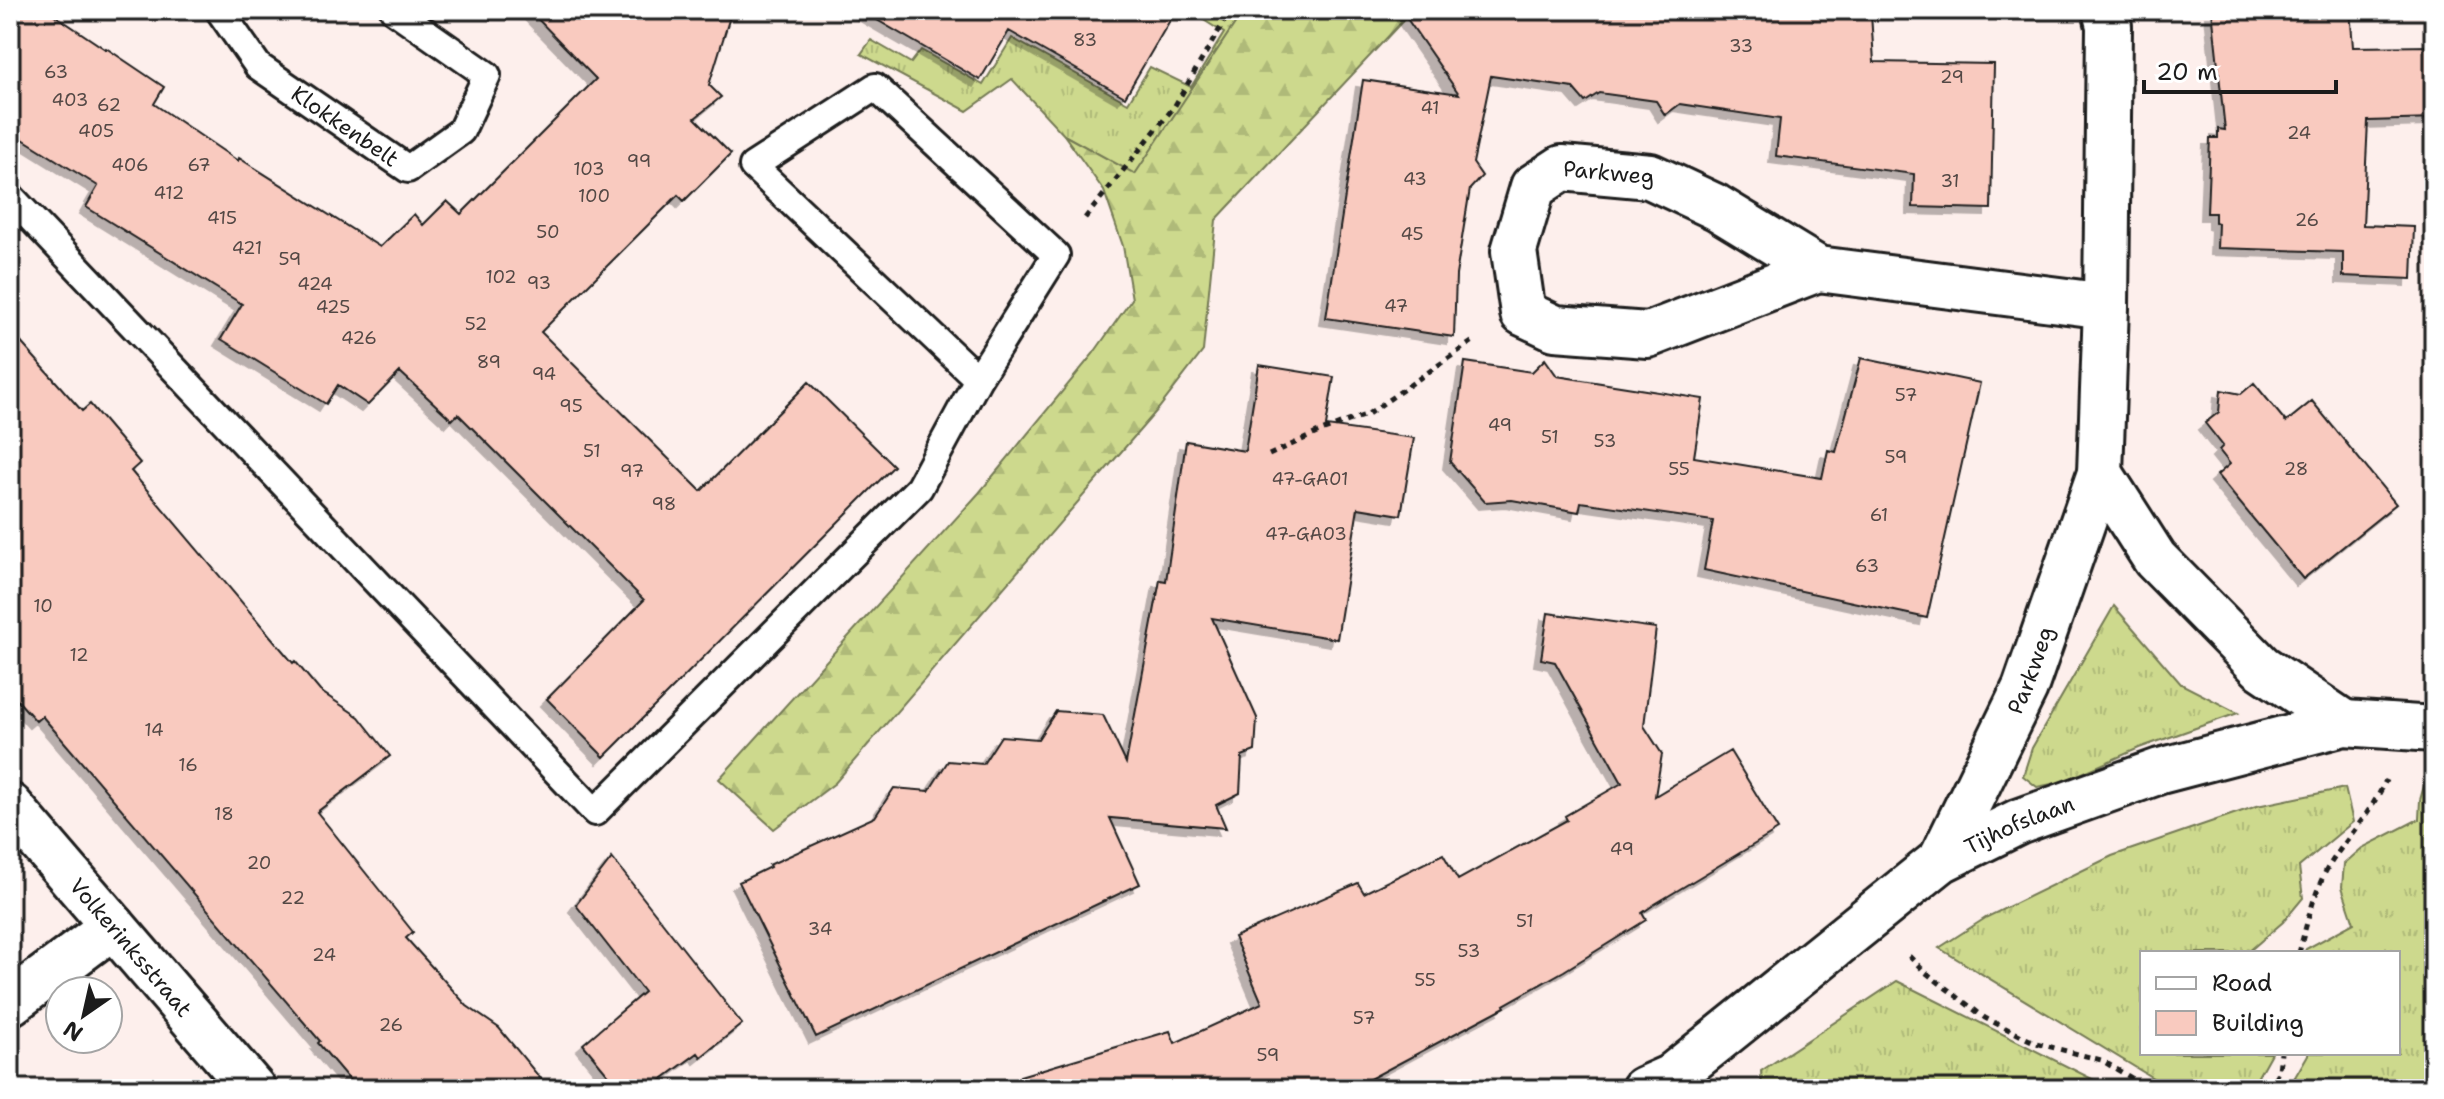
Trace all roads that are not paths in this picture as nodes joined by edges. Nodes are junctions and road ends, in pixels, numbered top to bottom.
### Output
1 (219, 10) edge
2 (394, 10) edge
3 (2105, 10) edge
4 (10, 196) edge
5 (1818, 269) junction
6 (2106, 306) junction
7 (978, 379) junction
8 (2100, 473) junction
9 (2344, 723) junction
10 (2422, 729) edge
11 (10, 806) edge
12 (1941, 860) junction
13 (113, 926) junction
14 (10, 1003) edge
15 (1664, 1086) edge
16 (253, 1089) edge

1 - 2 lane, Klokkenbelt
3 - 6 street, Parkweg
4 - 7 lane
5 - 5 street, Parkweg
5 - 6 street, Parkweg
6 - 8 street, Parkweg
7 - 7 lane
8 - 9 street
8 - 12 street, Parkweg
9 - 10 street, Tijhofslaan
9 - 12 street, Tijhofslaan
11 - 13 street, Volkerinksstraat
12 - 15 street, Tijhofslaan
13 - 14 street
13 - 16 street, Volkerinksstraat

